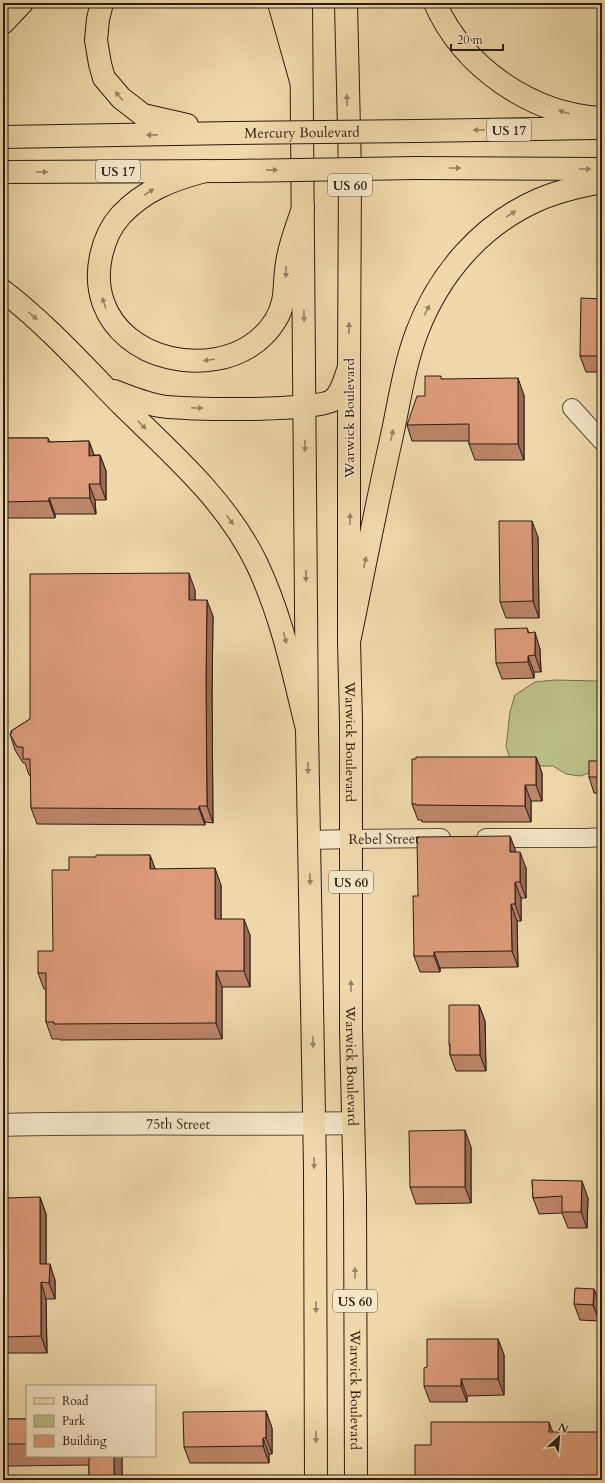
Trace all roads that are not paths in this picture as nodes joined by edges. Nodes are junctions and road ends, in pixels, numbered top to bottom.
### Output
1 (22, 3) edge
2 (102, 3) edge
3 (279, 3) edge
4 (301, 3) edge
5 (346, 3) edge
6 (434, 3) edge
7 (3, 23) edge
8 (301, 81) junction
9 (602, 118) edge
10 (602, 128) edge
11 (233, 133) junction
12 (3, 137) edge
13 (602, 169) edge
14 (205, 171) junction
15 (3, 172) edge
16 (602, 182) edge
17 (303, 208) junction
18 (3, 291) edge
19 (349, 367) junction
20 (105, 387) junction
21 (305, 407) junction
22 (572, 408) dead end
23 (602, 441) edge
24 (349, 642) junction
25 (307, 730) junction
26 (602, 837) edge
27 (351, 838) junction
28 (310, 840) junction
29 (353, 1123) junction
30 (314, 1124) junction
31 (3, 1125) edge
32 (316, 1480) edge
33 (356, 1480) edge

1 - 7 main road
11 -> 2 main road
3 - 8 main road
4 - 8 main road, US 60
19 -> 5 main road, Warwick Boulevard / US 60
9 -> 6 main road
8 - 17 main road, US 60
10 -> 11 main road, Mercury Boulevard / US 17, bridge
11 -> 12 main road, Mercury Boulevard / US 17
14 -> 13 main road, US 17, bridge
15 -> 14 main road, US 17
17 -> 14 main road
24 -> 16 main road
17 -> 21 main road, US 60
18 -> 20 main road
19 - 21 main road
24 -> 19 main road, Warwick Boulevard / US 60
20 -> 21 main road
20 -> 25 main road
21 -> 25 main road, US 60
22 - 23 street
24 - 27 main road, Warwick Boulevard / US 60
25 -> 28 main road, US 60
26 - 27 street, Rebel Street
27 - 28 street, Rebel Street
29 -> 27 main road, Warwick Boulevard / US 60
28 -> 30 main road, US 60
29 - 30 street, 75th Street
33 -> 29 main road, Warwick Boulevard / US 60
30 - 31 street, 75th Street
30 -> 32 main road, US 60

